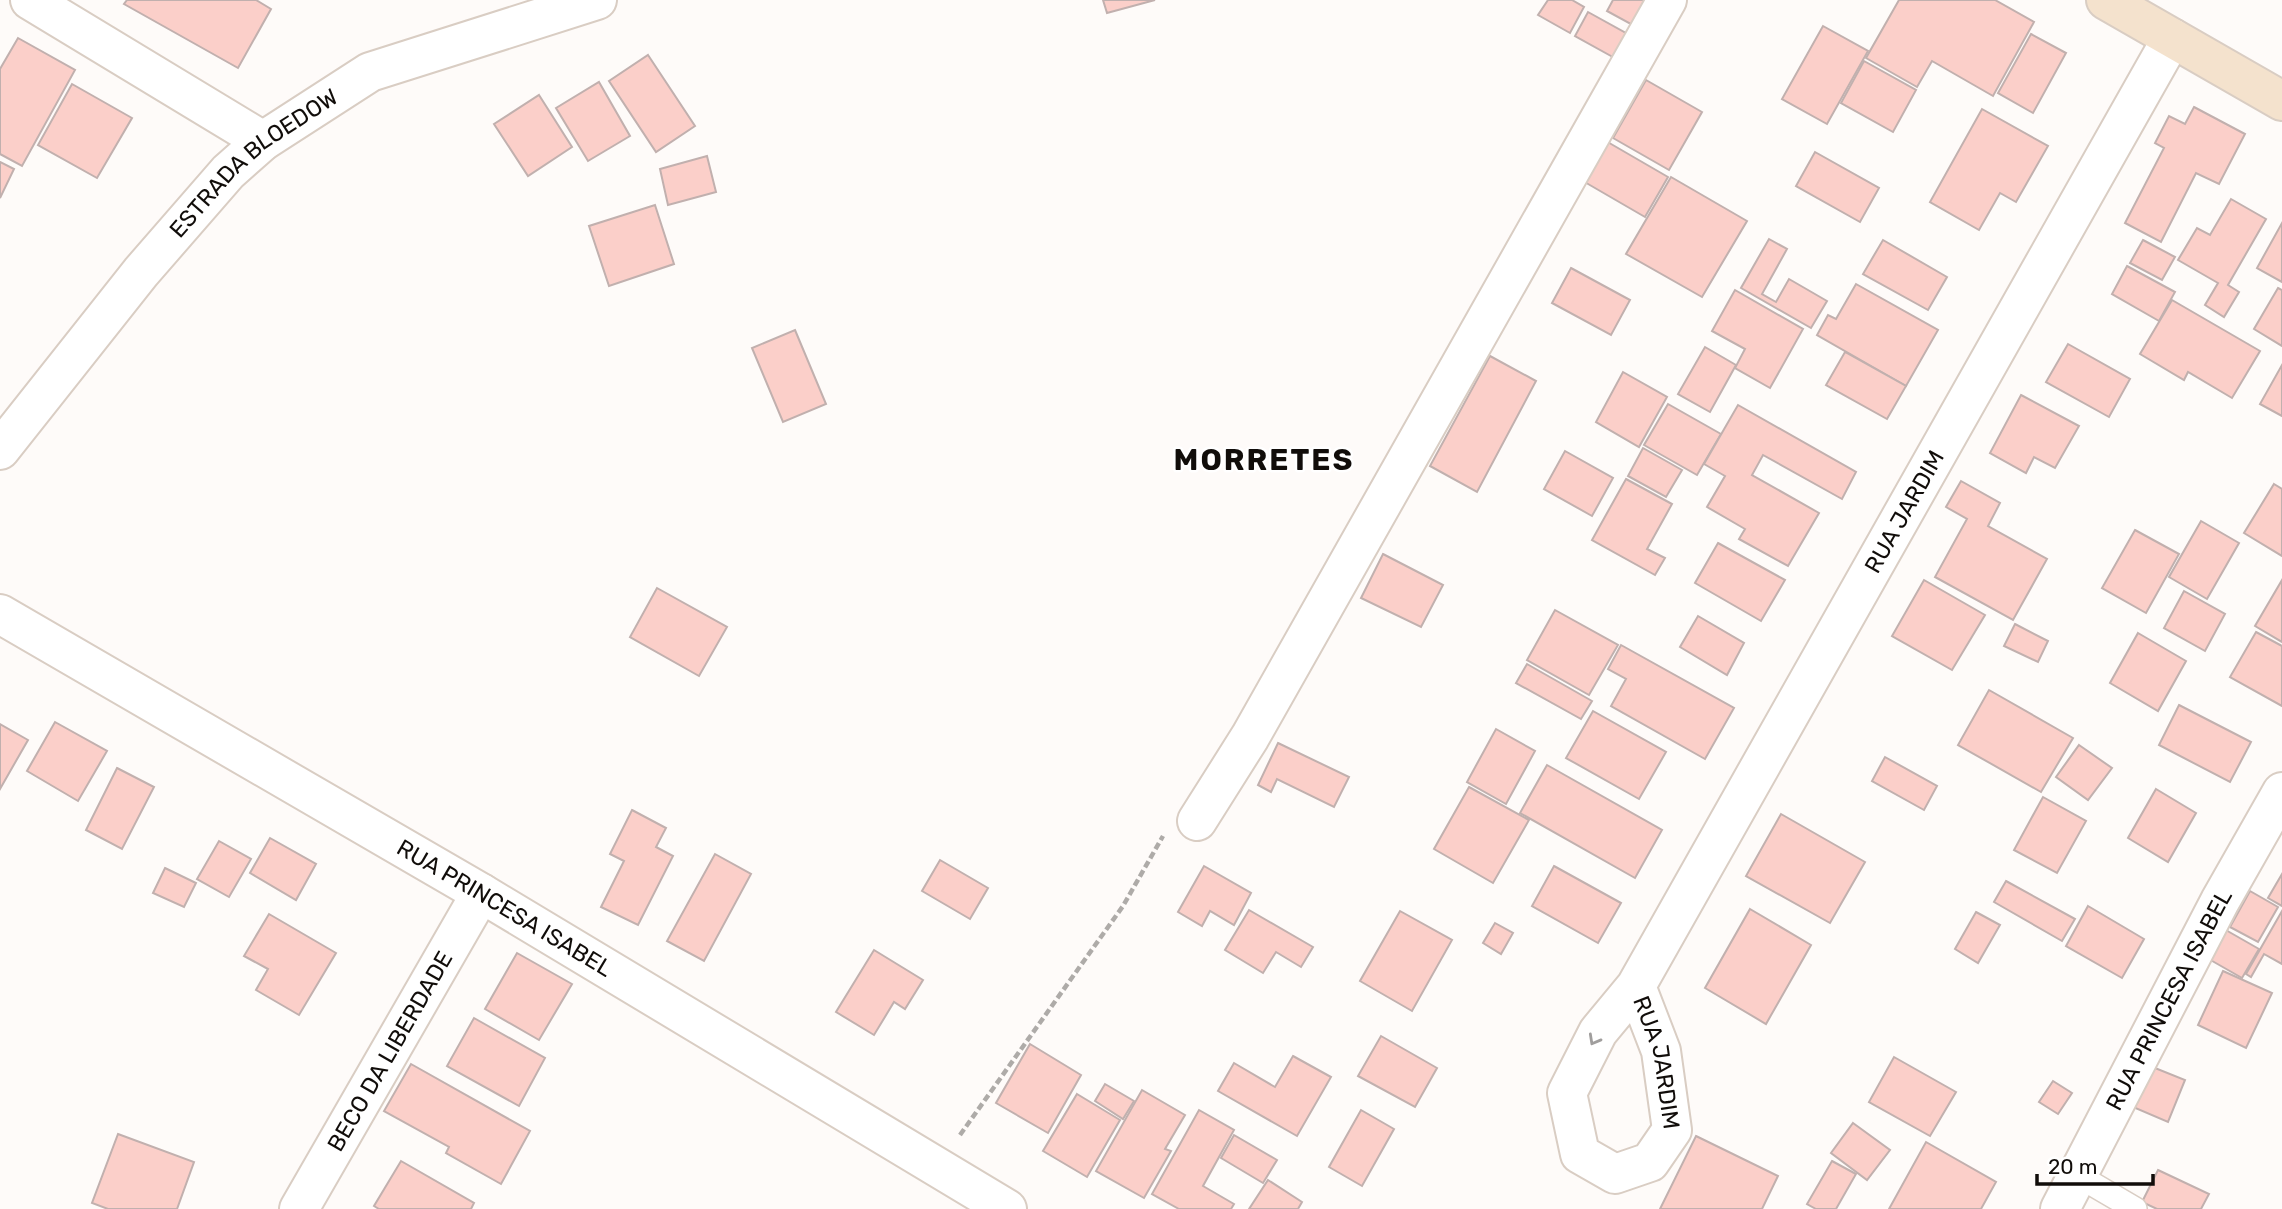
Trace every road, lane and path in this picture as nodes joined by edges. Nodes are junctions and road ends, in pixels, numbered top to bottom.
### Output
1 (30, 0) edge
2 (597, 0) edge
3 (1667, 0) edge
4 (2106, 0) edge
5 (2172, 38) junction
6 (2282, 101) edge
7 (263, 141) junction
8 (0, 449) edge
9 (0, 614) edge
10 (2282, 792) edge
11 (1197, 821) joint
12 (481, 893) junction
13 (1636, 986) dead end
14 (937, 1167) junction
15 (2077, 1175) junction
16 (299, 1209) edge
17 (1007, 1209) edge
18 (2060, 1209) edge
19 (2135, 1209) edge

1 - 7 street
2 - 7 street, ESTRADA BLOEDOW
3 - 11 street
4 - 5 street
5 - 6 street
5 - 13 street, RUA JARDIM
7 - 8 street, ESTRADA BLOEDOW
9 - 12 street, RUA PRINCESA ISABEL
10 - 15 street, RUA PRINCESA ISABEL
11 - 14 path
12 - 14 street, RUA PRINCESA ISABEL
12 - 16 street, BECO DA LIBERDADE
14 - 17 street, RUA PRINCESA ISABEL
15 - 18 street, RUA PRINCESA ISABEL
15 - 19 lane

